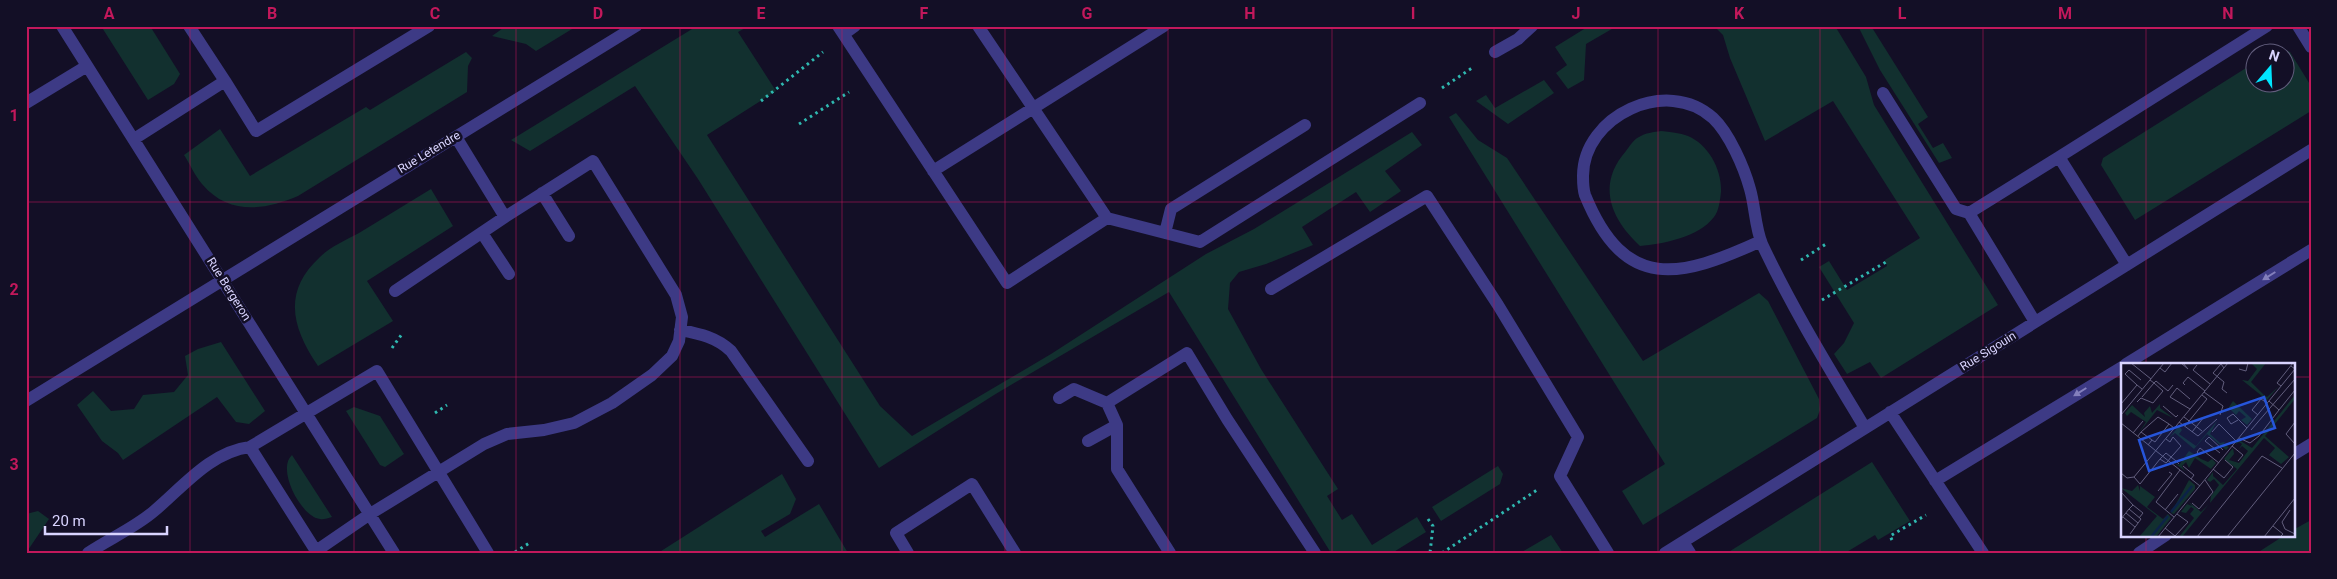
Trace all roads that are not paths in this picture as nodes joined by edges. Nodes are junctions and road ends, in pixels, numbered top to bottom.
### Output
1 (62, 26) edge
2 (189, 26) edge
3 (429, 26) edge
4 (636, 26) edge
5 (856, 26) edge
6 (978, 26) edge
7 (1164, 26) edge
8 (1532, 26) edge
9 (2267, 26) edge
10 (2298, 26) edge
11 (841, 30) edge
12 (2311, 47) edge
13 (1495, 52) road end
14 (87, 66) junction
15 (225, 81) junction
16 (1883, 93) dead end
17 (26, 103) edge
18 (1420, 103) road end
19 (1033, 108) junction
20 (1305, 125) dead end
21 (456, 136) junction
22 (134, 139) junction
23 (2311, 150) edge
24 (2059, 157) junction
25 (934, 171) junction
26 (542, 193) junction
27 (1969, 213) junction
28 (505, 217) junction
29 (1107, 218) junction
30 (482, 233) junction
31 (1165, 233) junction
32 (569, 236) dead end
33 (1761, 241) junction
34 (2311, 250) edge
35 (2127, 265) junction
36 (509, 274) dead end
37 (223, 279) junction
38 (1271, 289) dead end
39 (395, 291) dead end
40 (2035, 322) junction
41 (680, 330) junction
42 (2128, 363) edge
43 (2121, 367) edge
44 (1059, 398) dead end
45 (26, 401) edge
46 (1107, 403) junction
47 (1890, 412) junction
48 (306, 413) junction
49 (1117, 425) junction
50 (1864, 428) junction
51 (1088, 441) dead end
52 (2311, 444) edge
53 (250, 447) junction
54 (2294, 454) edge
55 (808, 462) dead end
56 (439, 473) junction
57 (1935, 481) junction
58 (370, 514) junction
59 (2164, 536) edge
60 (1683, 542) junction
61 (88, 553) edge
62 (394, 553) edge
63 (488, 553) edge
64 (908, 553) edge
65 (1015, 553) edge
66 (1170, 553) edge
67 (1315, 553) edge
68 (1608, 553) edge
69 (1665, 553) edge
70 (1690, 553) edge
71 (1983, 553) edge
72 (2138, 553) edge

1 - 14 street, Rue Bergeron
2 - 15 street
3 - 15 street
4 - 21 street, Rue Letendre
5 - 11 street
6 - 19 street
7 - 19 street
8 - 13 street
9 - 24 street
10 - 12 street
11 - 25 street
14 - 17 street
14 - 22 street, Rue Bergeron
15 - 22 street
16 - 27 street
18 - 31 street
19 - 25 street
19 - 29 street
20 - 31 street
21 - 28 street
21 - 37 street, Rue Letendre
22 - 37 street, Rue Bergeron
23 - 35 street, Rue Sigouin
24 - 27 street
24 - 35 street
25 - 29 street
26 - 28 street
26 - 32 street
26 - 41 street
27 - 40 street
28 - 30 street
29 - 31 street
30 - 36 street
30 - 39 street
33 - 33 street
33 - 50 street
34 -> 42 street
35 - 40 street, Rue Sigouin
37 - 45 street, Rue Letendre
37 - 48 street, Rue Bergeron
38 - 68 street
40 - 47 street, Rue Sigouin
41 - 55 street
41 - 56 street
43 -> 57 street
44 - 46 street
46 - 49 street
46 - 67 street
47 - 50 street, Rue Sigouin
47 - 57 street
48 - 53 street
48 - 56 street
48 - 58 street, Rue Bergeron
49 - 51 street
49 - 66 street
50 - 60 street, Rue Sigouin
52 - 54 street
53 - 58 street
53 - 61 street
56 - 58 street
56 - 63 street
57 - 71 street
58 - 62 street, Rue Bergeron
59 - 72 street
60 - 69 street, Rue Sigouin
60 - 70 street
64 - 65 street

